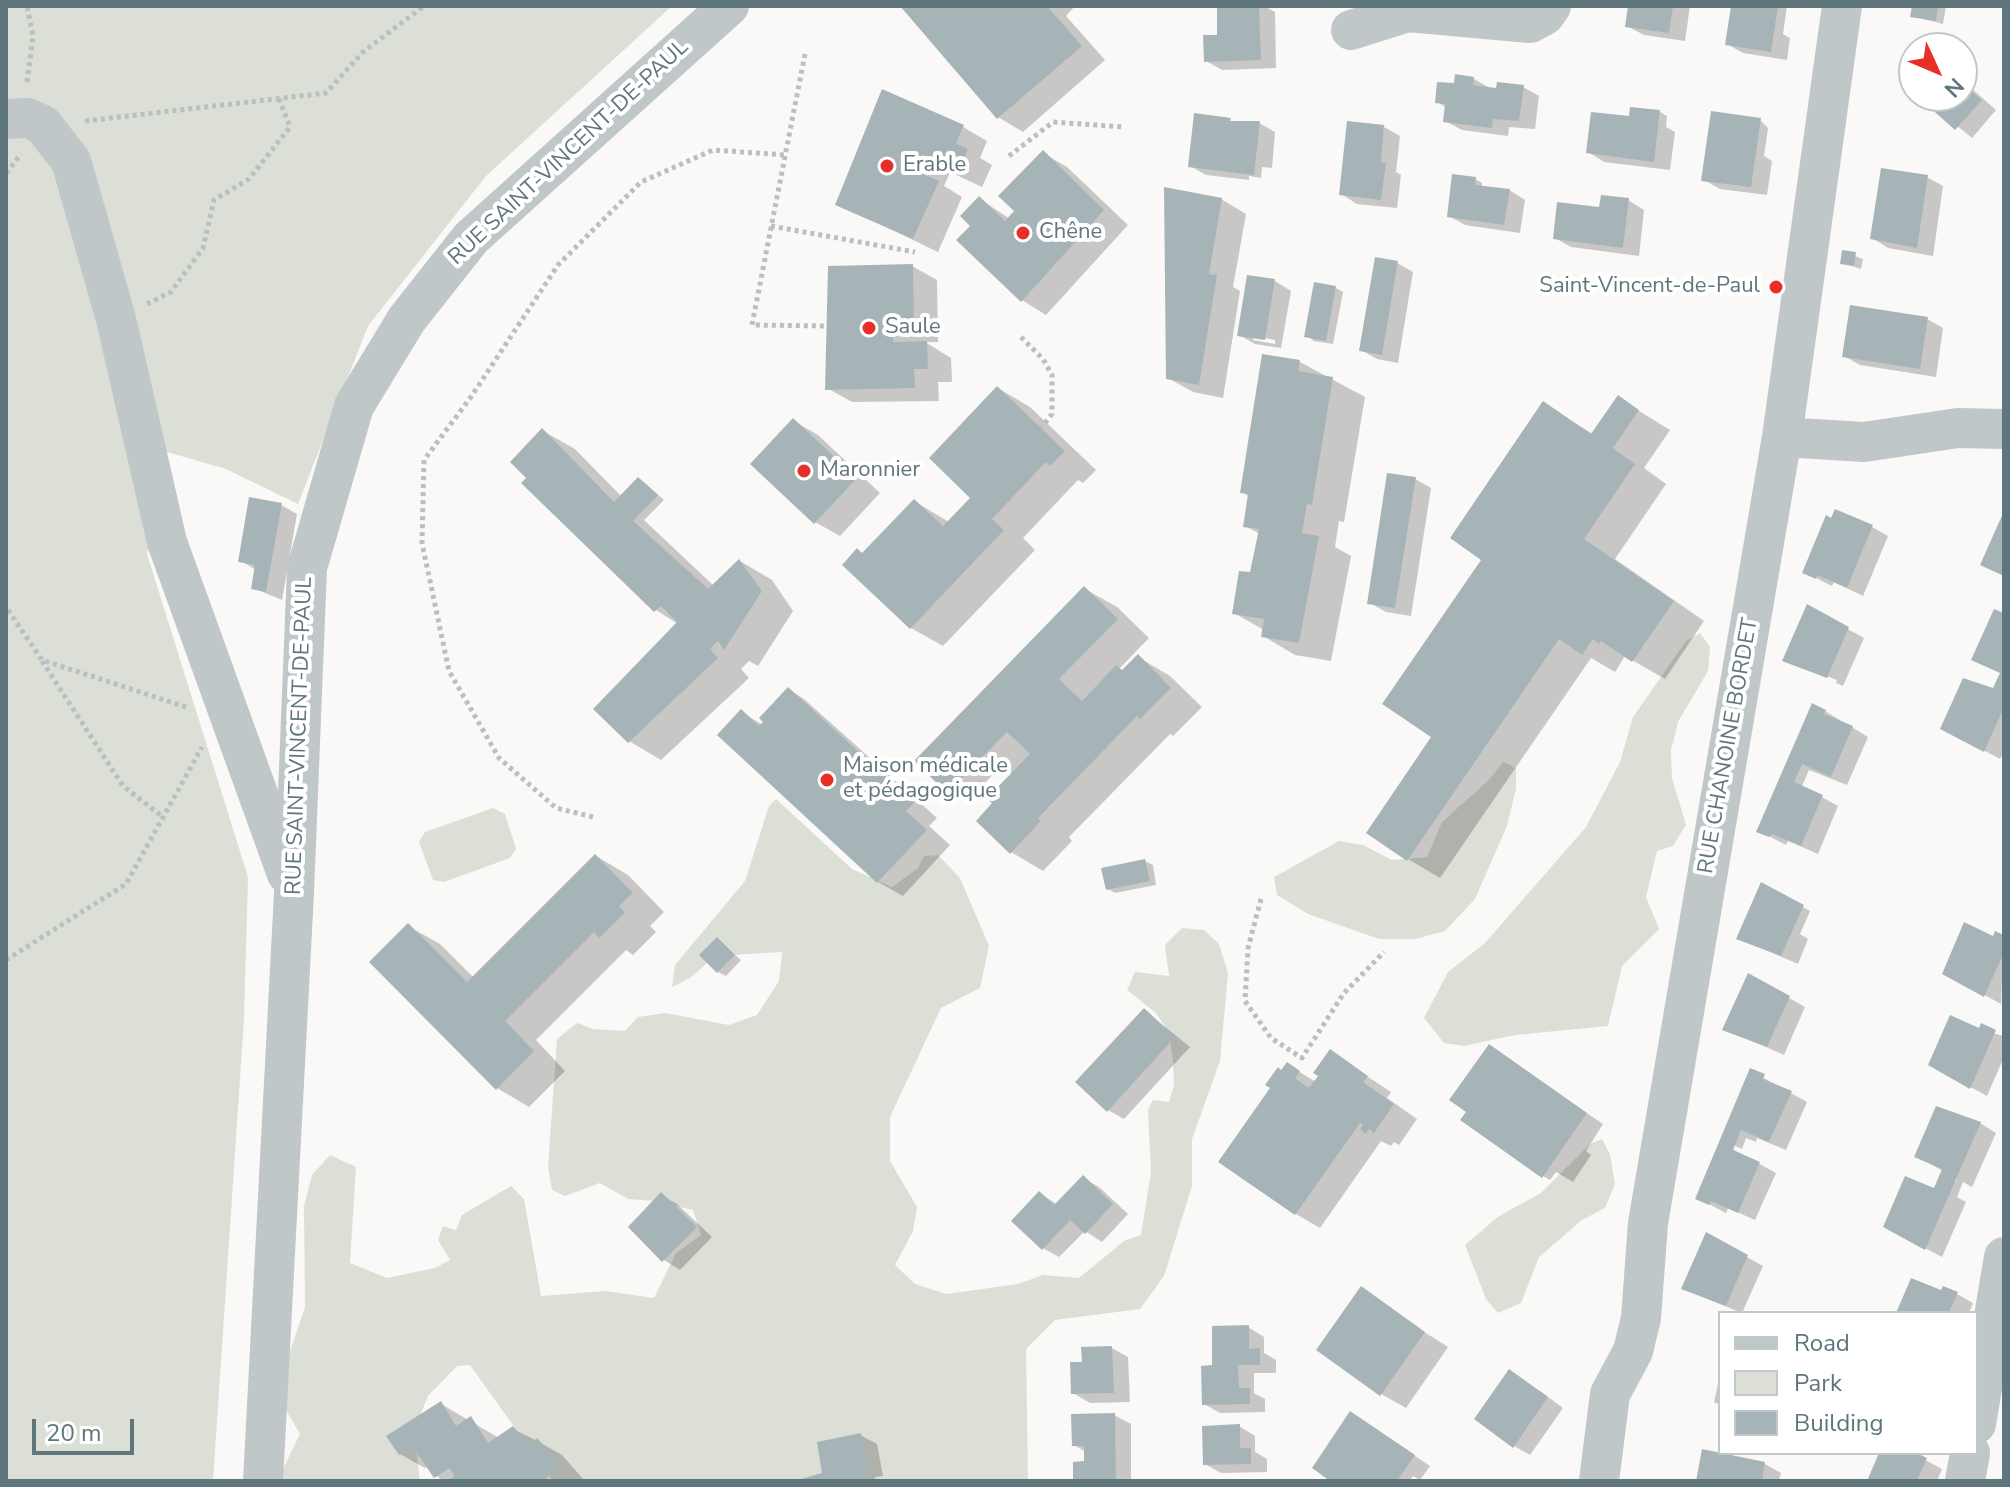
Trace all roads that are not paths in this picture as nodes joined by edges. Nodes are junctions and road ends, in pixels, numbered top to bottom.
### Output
1 (729, 6) edge
2 (1551, 6) edge
3 (1842, 6) edge
4 (1351, 30) dead end
5 (26, 121) edge
6 (2004, 429) edge
7 (1782, 437) junction
8 (294, 893) junction
9 (2004, 1257) edge
10 (1978, 1412) edge
11 (1970, 1455) edge
12 (263, 1481) edge
13 (1599, 1481) edge
14 (1965, 1481) edge

1 - 8 street, RUE SAINT-VINCENT-DE-PAUL
2 - 4 street
3 - 7 street, RUE CHANOINE BORDET
5 - 8 street
6 - 7 street
7 - 13 street, RUE CHANOINE BORDET
8 - 12 street, RUE SAINT-VINCENT-DE-PAUL
9 - 10 street
11 - 14 street

